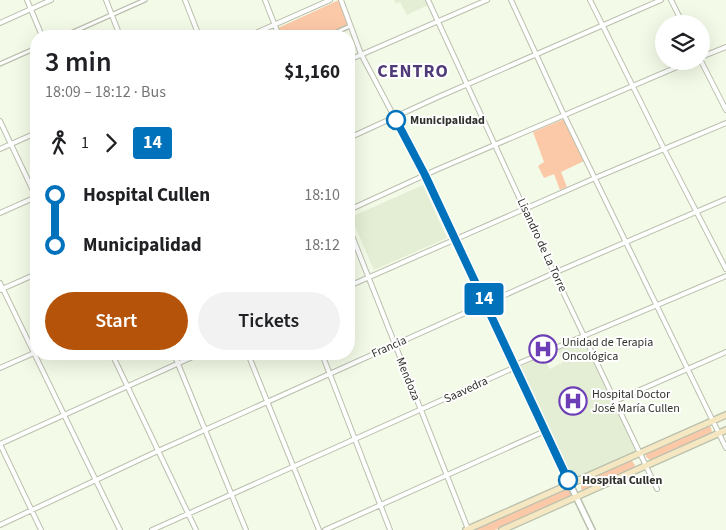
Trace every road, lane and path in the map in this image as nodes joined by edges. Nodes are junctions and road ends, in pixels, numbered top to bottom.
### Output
1 (27, 0) edge
2 (52, 0) edge
3 (106, 0) edge
4 (145, 0) edge
5 (185, 0) edge
6 (265, 0) edge
7 (330, 0) edge
8 (341, 0) edge
9 (428, 0) edge
10 (487, 0) edge
11 (511, 0) edge
12 (590, 0) edge
13 (661, 0) edge
14 (671, 0) edge
15 (31, 10) junction
16 (678, 15) edge
17 (112, 16) junction
18 (438, 21) junction
19 (0, 23) edge
20 (275, 25) junction
21 (350, 26) junction
22 (602, 26) junction
23 (39, 30) edge
24 (78, 30) edge
25 (118, 30) edge
26 (197, 30) edge
27 (263, 30) edge
28 (277, 30) edge
29 (341, 30) edge
30 (352, 30) edge
31 (355, 39) edge
32 (726, 47) edge
33 (30, 51) edge
34 (710, 53) edge
35 (361, 54) junction
36 (535, 54) junction
37 (355, 57) edge
38 (0, 64) edge
39 (670, 70) edge
40 (706, 70) edge
41 (468, 85) junction
42 (633, 86) junction
43 (726, 110) edge
44 (564, 115) junction
45 (394, 118) junction
46 (0, 121) edge
47 (726, 123) edge
48 (30, 135) edge
49 (355, 135) edge
50 (11, 144) junction
51 (496, 145) junction
52 (0, 149) edge
53 (664, 149) junction
54 (425, 175) junction
55 (595, 178) junction
56 (30, 184) edge
57 (726, 199) edge
58 (30, 200) edge
59 (355, 207) edge
60 (525, 209) junction
61 (696, 212) junction
62 (0, 213) edge
63 (455, 239) junction
64 (626, 241) junction
65 (355, 243) edge
66 (726, 269) edge
67 (554, 273) junction
68 (726, 276) edge
69 (30, 277) edge
70 (368, 277) junction
71 (355, 283) edge
72 (0, 284) edge
73 (1, 289) edge
74 (486, 304) junction
75 (657, 306) junction
76 (584, 336) junction
77 (30, 343) edge
78 (395, 345) junction
79 (726, 352) edge
80 (30, 354) edge
81 (39, 360) edge
82 (115, 360) edge
83 (177, 360) edge
84 (185, 360) edge
85 (250, 360) edge
86 (324, 360) edge
87 (178, 363) junction
88 (515, 365) junction
89 (0, 368) edge
90 (688, 368) junction
91 (330, 375) junction
92 (127, 386) junction
93 (615, 401) junction
94 (267, 403) junction
95 (421, 410) junction
96 (64, 414) junction
97 (726, 415) edge
98 (713, 421) junction
99 (205, 430) junction
100 (726, 430) edge
101 (545, 431) junction
102 (719, 433) junction
103 (354, 439) junction
104 (0, 444) edge
105 (726, 448) edge
106 (158, 451) junction
107 (640, 454) junction
108 (646, 465) junction
109 (293, 467) junction
110 (446, 474) junction
111 (95, 479) junction
112 (570, 484) junction
113 (657, 489) dead end
114 (231, 495) junction
115 (576, 497) junction
116 (380, 504) junction
117 (31, 510) junction
118 (188, 514) junction
119 (0, 525) edge
120 (41, 530) edge
121 (120, 530) edge
122 (152, 530) edge
123 (196, 530) edge
124 (246, 530) edge
125 (319, 530) edge
126 (325, 530) edge
127 (390, 530) edge
128 (467, 530) edge
129 (502, 530) edge
130 (592, 530) edge

1 - 15 street
2 - 15 street
3 - 17 street
4 - 17 street
5 - 26 street
6 - 20 street
7 - 20 street
8 - 21 street
9 - 18 street, Lisandro de La Torre
10 - 18 street
11 - 36 street
12 - 22 street
13 - 22 street
14 - 16 street
15 - 19 street
15 - 23 street
17 - 24 street
17 - 25 street
18 - 35 street
18 - 41 street, Lisandro de La Torre
20 - 27 street
20 - 28 street
21 - 29 street
21 - 30 street
22 - 36 street
22 - 42 street
31 - 35 street
32 - 34 street
33 - 38 street
35 - 37 street
35 - 45 street
36 - 41 street
36 - 44 street
39 - 42 street
40 - 43 street
41 - 45 street
41 - 51 street, Lisandro de La Torre
42 - 44 street
42 - 53 street
44 - 51 street
44 - 55 street
45 - 49 street
45 - 54 street
46 - 50 street
47 - 53 street
48 - 50 street
50 - 52 street
50 - 56 street
51 - 54 street
51 - 60 street, Lisandro de La Torre
53 - 55 street
53 - 61 street
54 - 59 street
54 - 63 street
55 - 60 street
55 - 64 street
57 - 61 street, Francia
58 - 62 street
60 - 63 street
60 - 67 street, Lisandro de La Torre
61 - 64 street, Francia
61 - 66 street
63 - 70 street
63 - 74 street
64 - 67 street, Francia
64 - 75 street
65 - 70 street, Mendoza
67 - 74 street, Francia
67 - 76 street, Lisandro de La Torre
68 - 75 street, Saavedra
69 - 73 street
70 - 71 street
70 - 78 street, Mendoza
72 - 73 street
73 - 77 street
74 - 78 street, Francia
74 - 88 street
75 - 76 street, Saavedra
75 - 90 street
76 - 88 street, Saavedra
76 - 93 street, Lisandro de La Torre
78 - 91 street, Francia
78 - 95 street, Mendoza
79 - 90 street
80 - 89 street
81 - 96 street
82 - 92 street
83 - 87 street
84 - 87 street
85 - 94 street
86 - 91 street
87 - 92 street
87 - 99 street
88 - 95 street, Saavedra
88 - 101 street
90 - 93 street
90 - 98 street
91 - 94 street, Francia
91 - 103 street
92 - 96 street
92 - 106 street
93 - 107 street, Lisandro de La Torre
94 - 99 street, Francia
94 - 109 street
95 - 103 street, Saavedra
95 - 110 street, Mendoza
96 - 104 street
96 - 111 street
97 - 98 main road
98 - 102 street
98 - 107 main road
99 - 106 street, Francia
99 - 114 street
100 - 102 main road
101 - 110 street
101 - 112 street
102 - 105 street
102 - 108 main road
103 - 109 street, Saavedra
103 - 116 street
104 - 117 street
106 - 111 street, Francia
106 - 118 street
107 - 108 street, Lisandro de La Torre
107 - 112 main road
108 - 113 street, Lisandro de La Torre
108 - 115 main road
109 - 114 street, Saavedra
109 - 125 street
110 - 116 street
110 - 128 street, Mendoza
111 - 117 street, Francia
111 - 121 street
112 - 115 street
112 - 128 main road
114 - 118 street, Saavedra
114 - 124 street
115 - 129 main road
115 - 130 street
116 - 126 street
116 - 127 street
117 - 119 street, Francia
117 - 120 street
118 - 122 street, Saavedra
118 - 123 street

